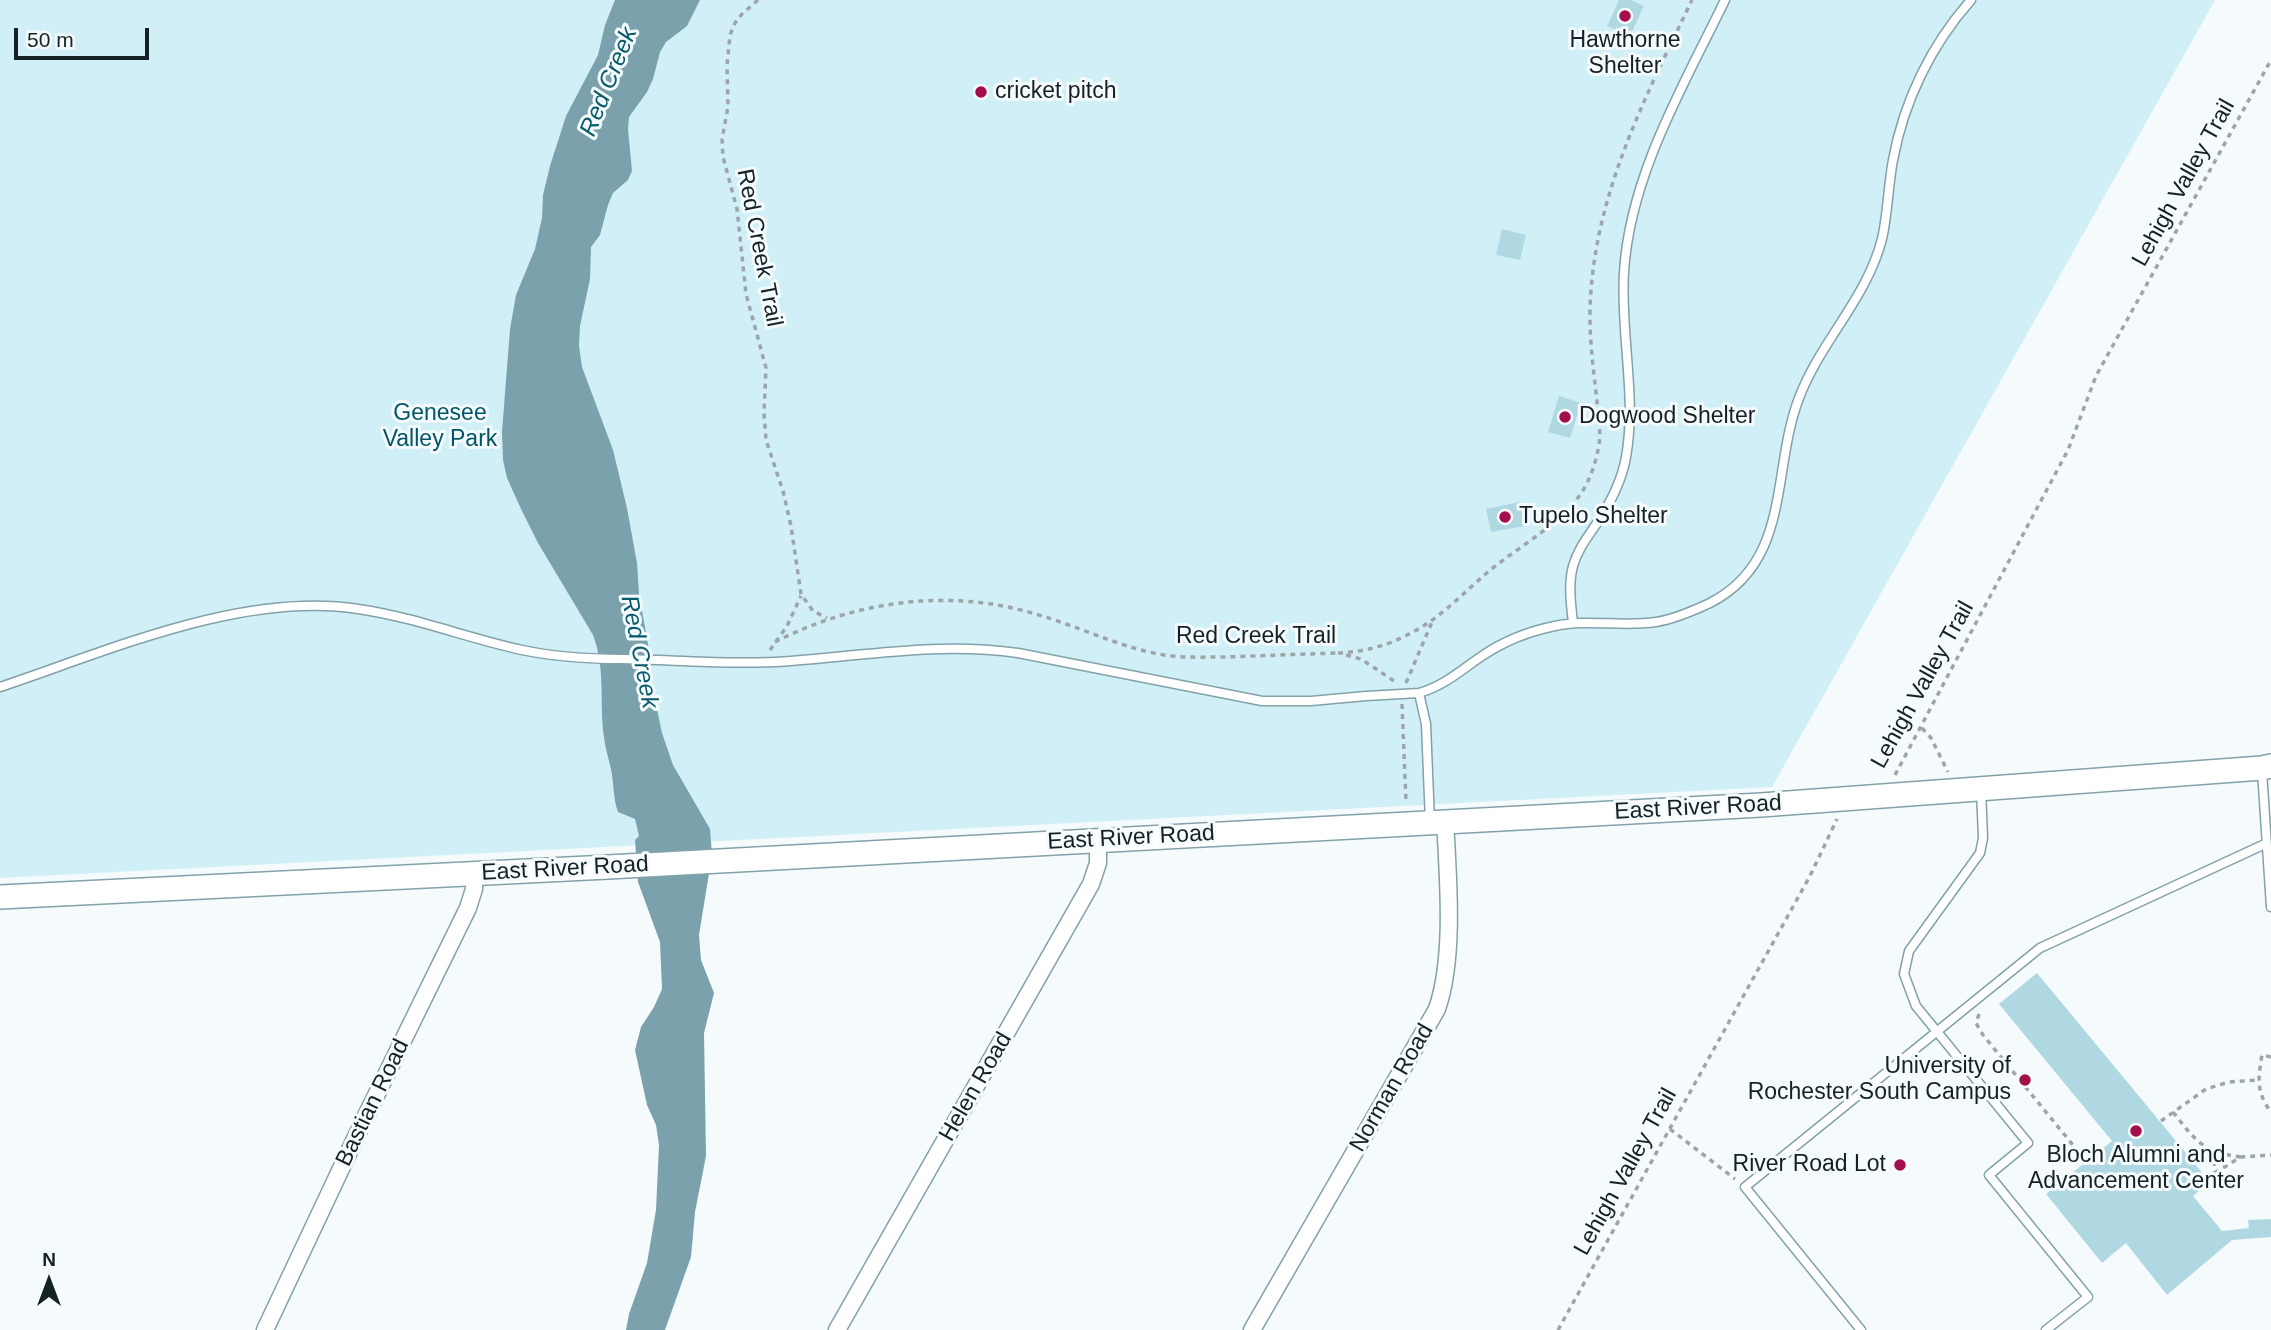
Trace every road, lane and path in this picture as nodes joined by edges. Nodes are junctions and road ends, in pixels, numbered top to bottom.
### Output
1 (758, 0) edge
2 (1692, 0) edge
3 (1725, 0) edge
4 (1971, 0) edge
5 (2271, 60) edge
6 (801, 594) junction
7 (829, 619) junction
8 (1433, 621) junction
9 (1573, 624) junction
10 (775, 642) junction
11 (1338, 653) junction
12 (769, 662) junction
13 (0, 687) edge
14 (1419, 693) junction
15 (1402, 695) junction
16 (1922, 728) junction
17 (2268, 768) edge
18 (1890, 785) dead end
19 (1970, 791) junction
20 (1845, 800) junction
21 (1406, 803) dead end
22 (1438, 822) junction
23 (1098, 840) junction
24 (2265, 844) junction
25 (474, 873) junction
26 (0, 897) edge
27 (2271, 907) edge
28 (1981, 1008) dead end
29 (1937, 1030) junction
30 (2271, 1057) edge
31 (2257, 1080) junction
32 (2174, 1112) junction
33 (2271, 1112) edge
34 (2161, 1121) dead end
35 (1670, 1129) junction
36 (2213, 1151) junction
37 (2271, 1155) edge
38 (2241, 1157) junction
39 (2087, 1161) dead end
40 (2215, 1172) junction
41 (2206, 1178) dead end
42 (1745, 1187) junction
43 (265, 1330) edge
44 (837, 1330) edge
45 (1252, 1330) edge
46 (1558, 1330) edge
47 (1861, 1330) edge
48 (2046, 1330) edge

1 - 6 path, Red Creek Trail
2 - 8 path
3 - 9 lane
4 - 9 lane
5 - 16 path, Lehigh Valley Trail
6 - 7 path
6 - 10 path
7 - 10 path, Red Creek Trail
7 - 11 path, Red Creek Trail
8 - 11 path
8 - 15 path
9 - 14 lane
10 - 12 path
11 - 15 path, Red Creek Trail
12 - 13 lane
12 - 15 lane
14 - 15 lane
14 - 22 lane
15 - 21 path
16 - 18 path, Lehigh Valley Trail
16 - 19 path
17 - 19 street, East River Road
17 - 24 lane
19 - 20 street, East River Road
19 - 29 lane
20 - 22 street, East River Road
20 - 35 path, Lehigh Valley Trail
22 - 23 street, East River Road
22 - 45 street, Norman Road
23 - 25 street, East River Road
23 - 44 street, Helen Road
24 - 27 lane
24 - 29 lane
25 - 26 street, East River Road
25 - 43 street, Bastian Road
28 - 39 path
29 - 42 lane
29 - 48 lane
30 - 31 path
31 - 32 path
31 - 33 path
32 - 34 path
32 - 36 path
35 - 42 path
35 - 46 path, Lehigh Valley Trail
36 - 38 path
36 - 40 path
37 - 38 path
38 - 40 path
40 - 41 path
42 - 47 lane

